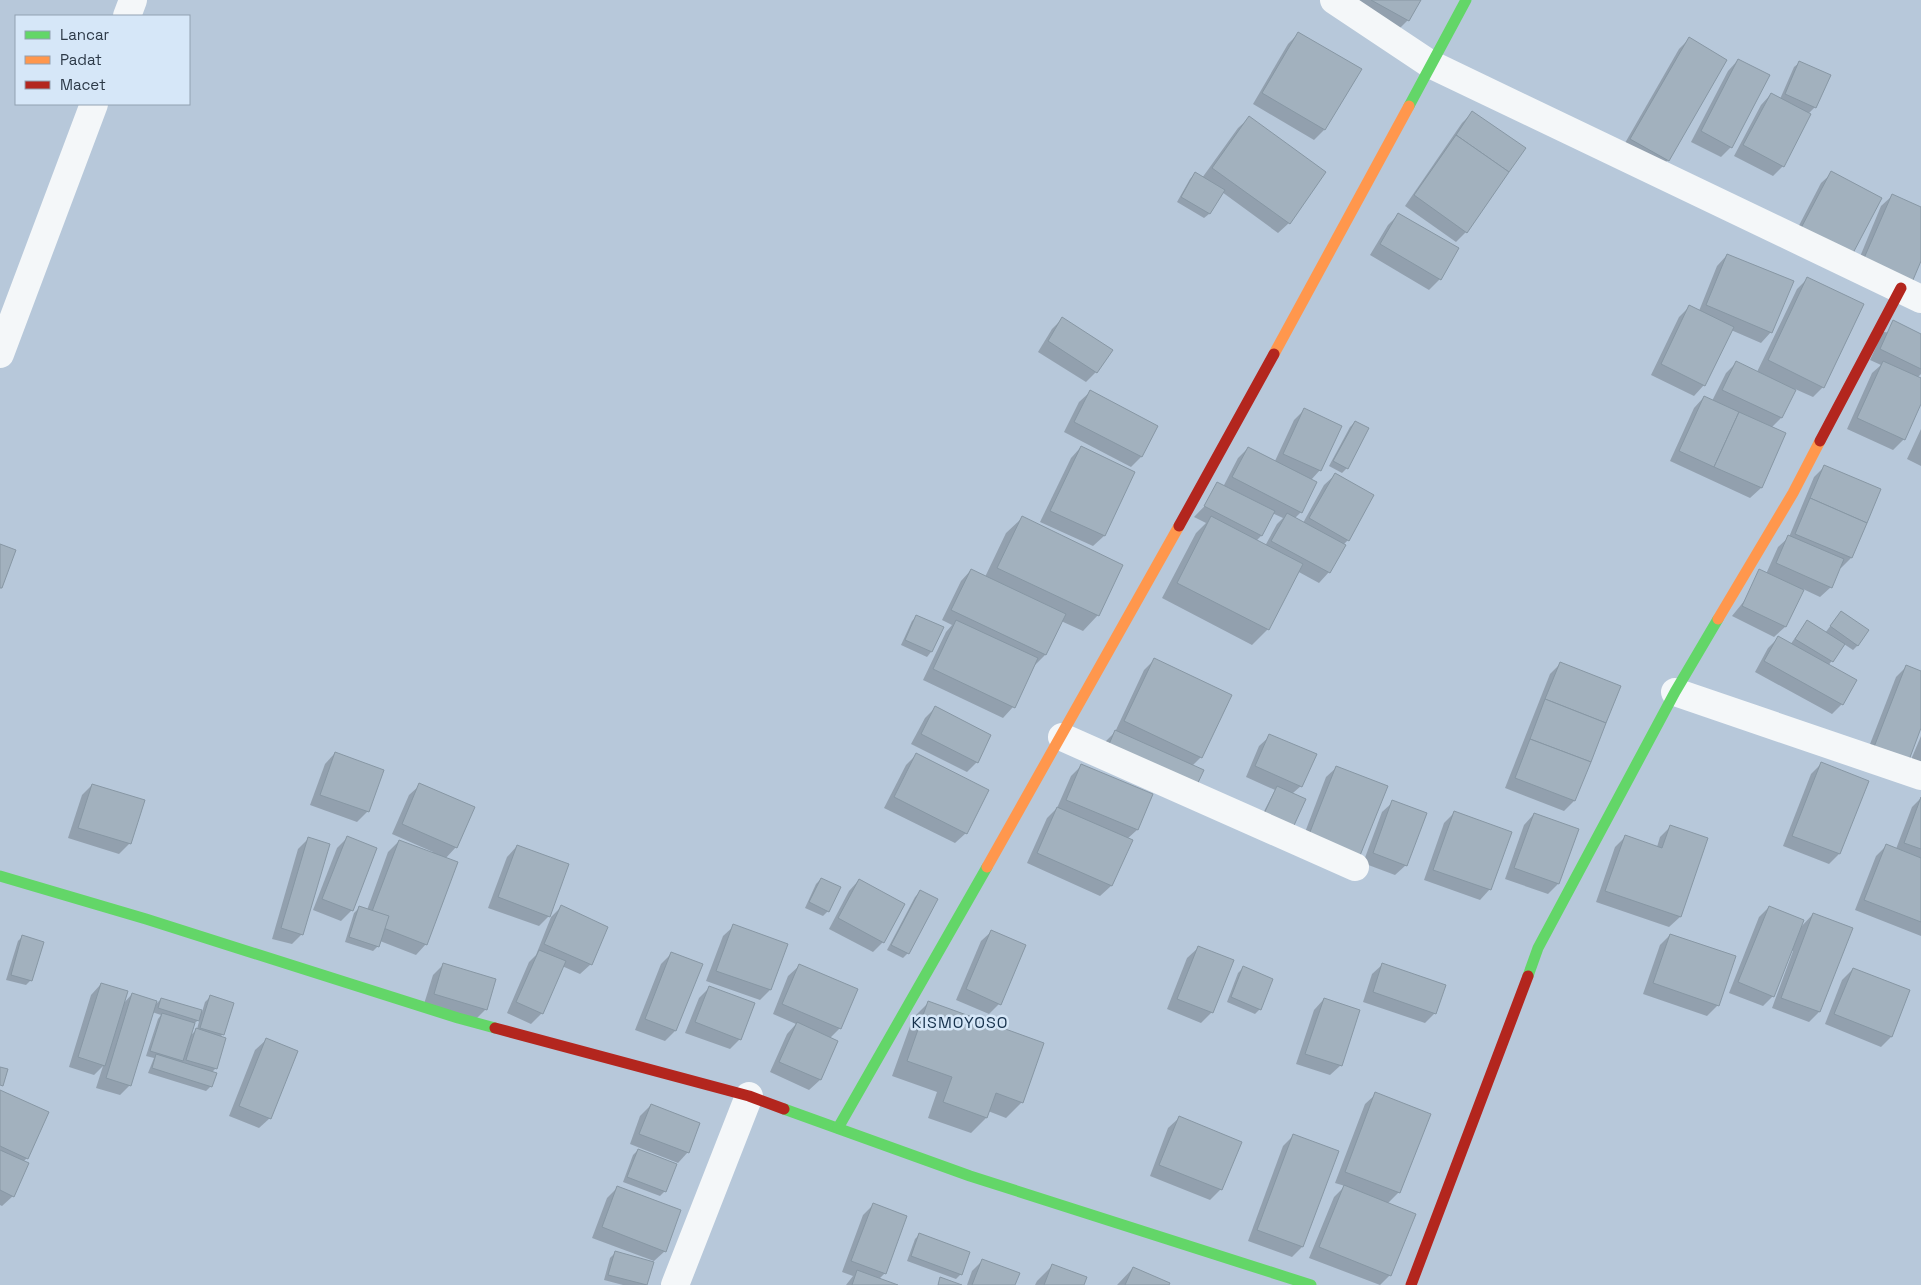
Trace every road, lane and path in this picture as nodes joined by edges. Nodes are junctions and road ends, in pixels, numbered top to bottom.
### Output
1 (133, 0) edge
2 (1334, 0) edge
3 (1466, 0) edge
4 (127, 15) edge
5 (1430, 64) junction
6 (94, 105) edge
7 (1911, 293) edge
8 (0, 354) edge
9 (1675, 692) junction
10 (1062, 737) junction
11 (1921, 776) edge
12 (1355, 867) dead end
13 (0, 876) edge
14 (749, 1096) junction
15 (838, 1128) junction
16 (675, 1285) edge
17 (1311, 1285) edge
18 (1411, 1285) edge

1 - 4 street
2 - 5 street
3 - 5 street
5 - 7 street
5 - 10 street
6 - 8 street
7 - 9 street
9 - 11 street
9 - 18 street
10 - 12 street
10 - 15 street
13 - 14 street
14 - 15 street
14 - 16 street
15 - 17 street

